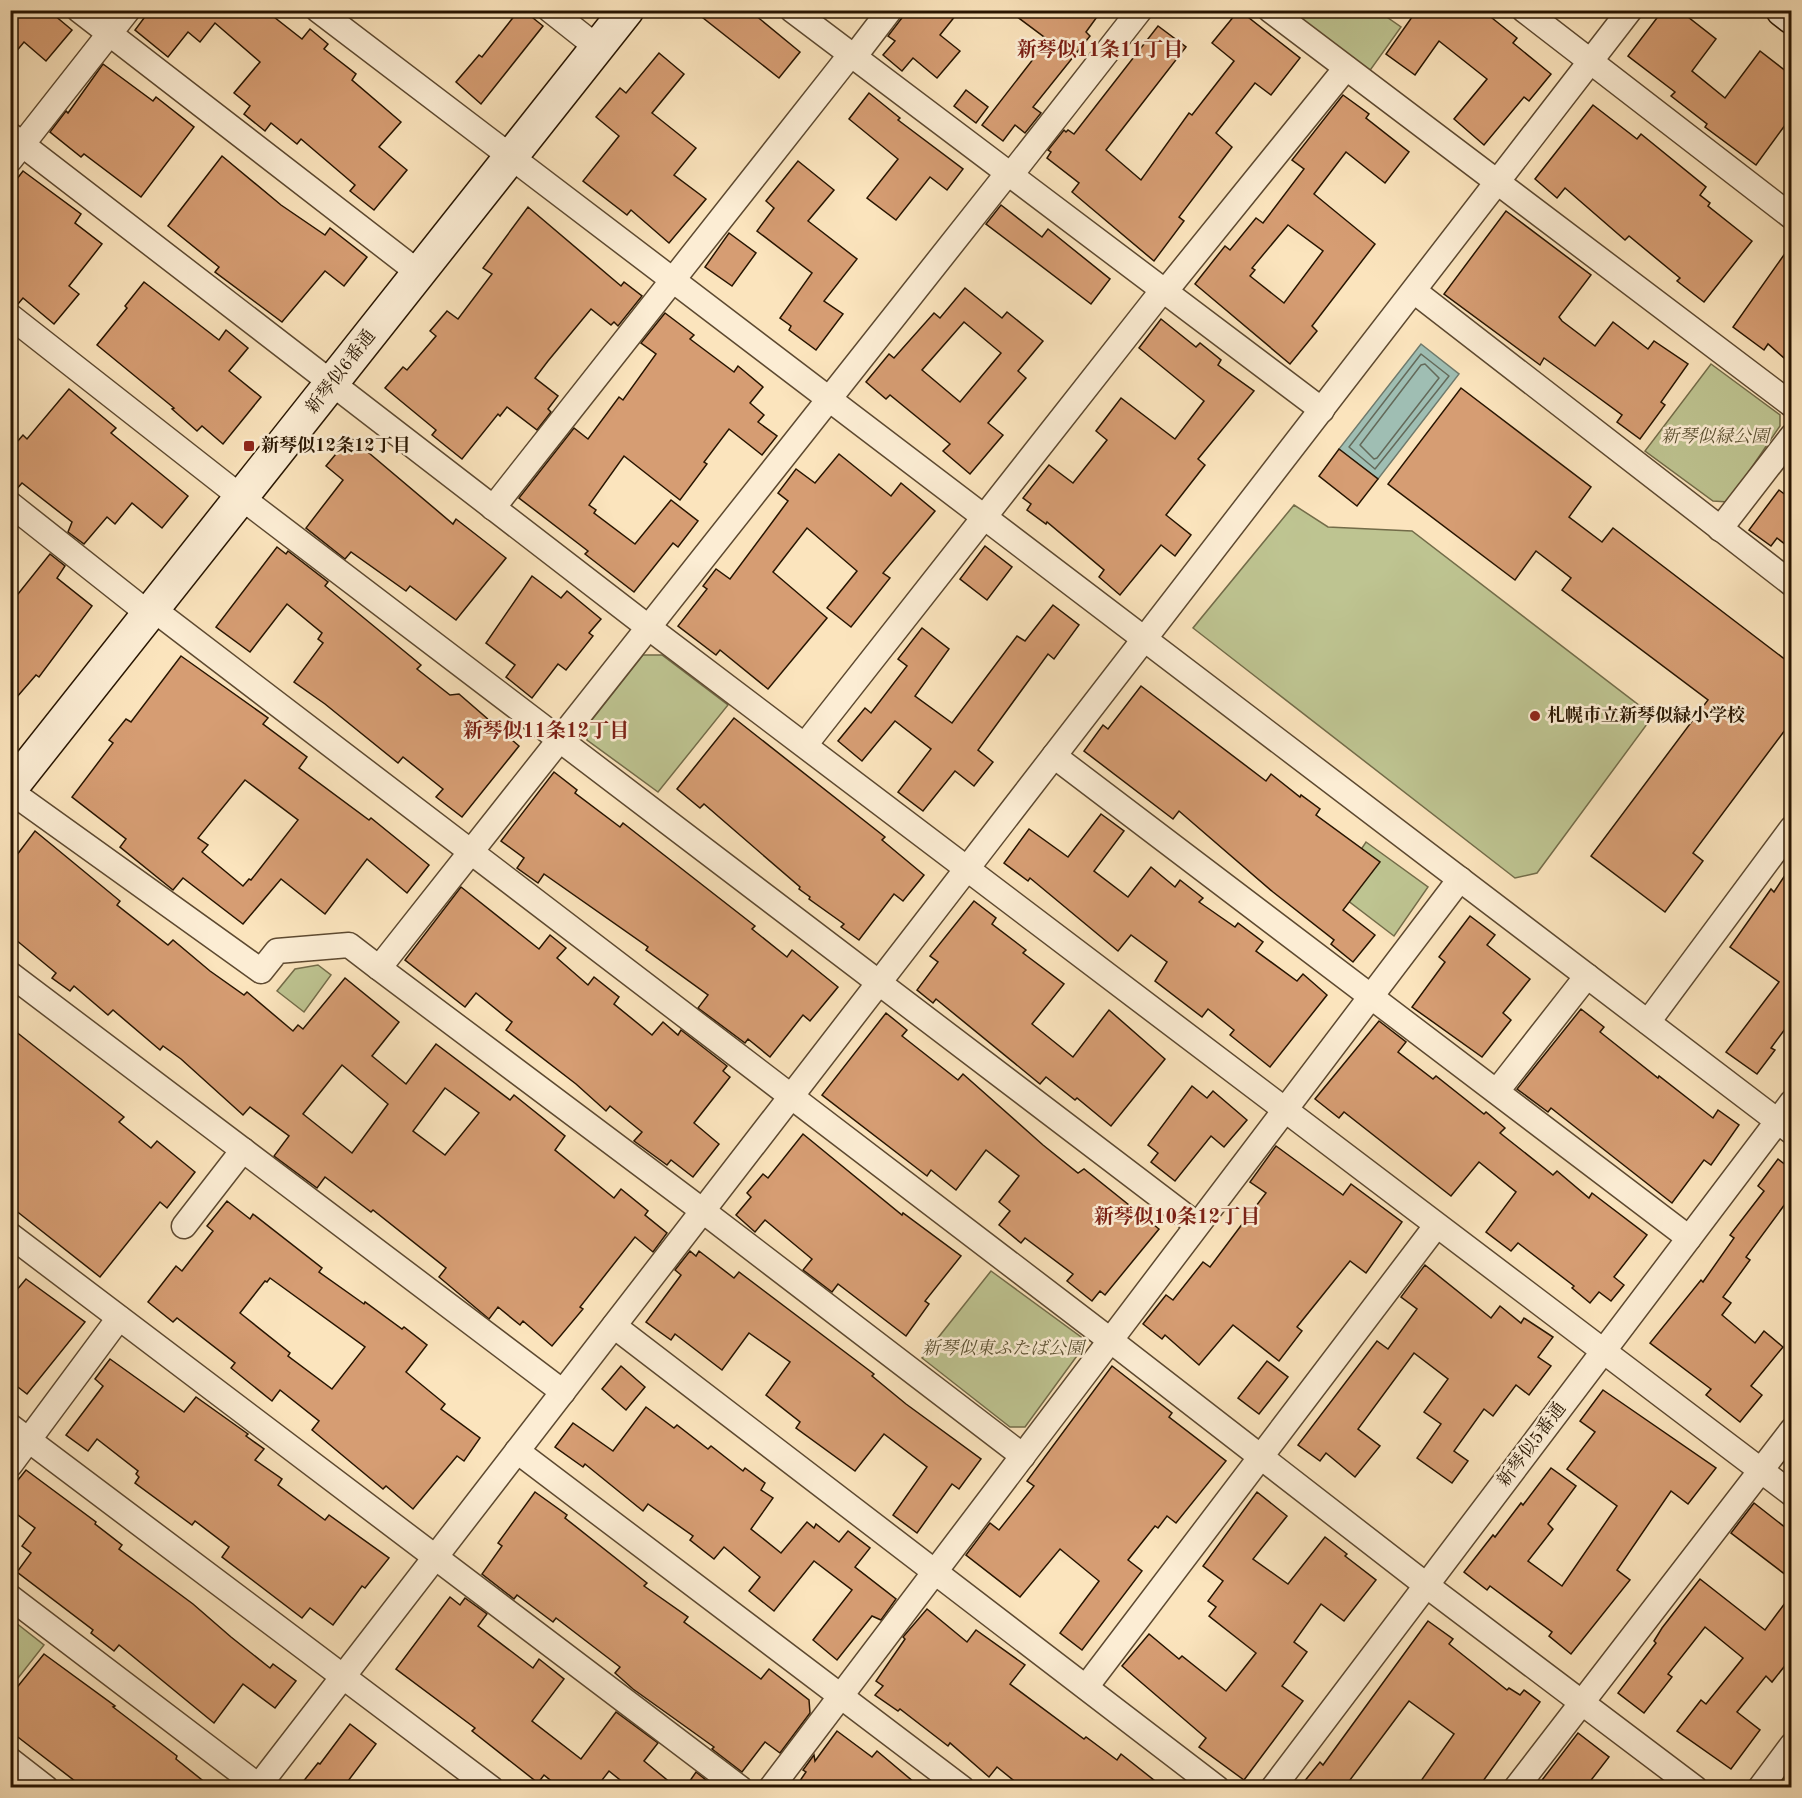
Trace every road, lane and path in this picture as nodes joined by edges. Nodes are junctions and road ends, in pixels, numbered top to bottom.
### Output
1 (79, 10) edge
2 (128, 10) edge
3 (318, 10) edge
4 (550, 10) edge
5 (627, 10) edge
6 (792, 10) edge
7 (890, 10) edge
8 (1140, 10) edge
9 (1270, 10) edge
10 (1524, 10) edge
11 (1630, 10) edge
12 (1783, 10) edge
13 (1791, 17) edge
14 (110, 34) junction
15 (598, 48) junction
16 (852, 56) junction
17 (1591, 62) junction
18 (1346, 68) junction
19 (15, 147) edge
20 (511, 157) junction
21 (1009, 175) junction
22 (1497, 183) junction
23 (1791, 217) edge
24 (419, 273) junction
25 (672, 279) junction
26 (1414, 291) junction
27 (1163, 292) junction
28 (10, 316) edge
29 (331, 384) junction
30 (827, 398) junction
31 (1791, 405) edge
32 (1322, 410) junction
33 (1791, 436) edge
34 (242, 498) junction
35 (10, 504) edge
36 (493, 508) junction
37 (984, 517) junction
38 (1720, 529) junction
39 (1791, 584) edge
40 (151, 612) junction
41 (648, 627) junction
42 (1145, 639) junction
43 (559, 737) junction
44 (806, 745) junction
45 (1054, 756) junction
46 (10, 790) edge
47 (1791, 828) edge
48 (469, 851) junction
49 (968, 868) junction
50 (1460, 879) junction
51 (379, 968) junction
52 (10, 974) edge
53 (1587, 976) junction
54 (879, 983) junction
55 (1371, 996) junction
56 (1648, 1023) junction
57 (1497, 1091) junction
58 (792, 1096) junction
59 (1286, 1111) junction
60 (1787, 1118) edge
61 (243, 1150) junction
62 (703, 1211) junction
63 (1196, 1224) junction
64 (184, 1226) dead end
65 (1436, 1226) junction
66 (10, 1235) edge
67 (1689, 1238) junction
68 (119, 1318) junction
69 (614, 1326) junction
70 (1110, 1340) junction
71 (1603, 1352) junction
72 (563, 1392) junction
73 (10, 1426) edge
74 (1791, 1430) edge
75 (30, 1440) junction
76 (517, 1452) junction
77 (1023, 1456) junction
78 (1261, 1457) junction
79 (10, 1465) edge
80 (1761, 1471) junction
81 (1791, 1494) edge
82 (436, 1556) junction
83 (936, 1572) junction
84 (1426, 1585) junction
85 (10, 1597) edge
86 (344, 1676) junction
87 (1086, 1687) junction
88 (841, 1696) junction
89 (1582, 1701) junction
90 (1791, 1745) edge
91 (10, 1760) edge
92 (259, 1787) edge
93 (46, 1788) edge
94 (491, 1788) edge
95 (740, 1788) edge
96 (771, 1788) edge
97 (962, 1788) edge
98 (1217, 1788) edge
99 (1273, 1788) edge
100 (1516, 1788) edge
101 (1695, 1788) edge
102 (1760, 1788) edge

1 - 14 street
2 - 14 street
3 - 20 street
4 - 15 street
5 - 15 street, 新琴似6番通
6 - 16 street
7 - 16 street
8 - 21 street
9 - 18 street
10 - 17 street
11 - 17 street
12 - 13 street
14 - 19 street
14 - 24 street
15 - 20 street, 新琴似6番通
16 - 21 street
16 - 25 street
17 - 22 street
17 - 23 street
18 - 22 street
18 - 27 street
19 - 29 street
20 - 24 street, 新琴似6番通
20 - 25 street
21 - 27 street
21 - 30 street
22 - 26 street
22 - 31 street
24 - 29 street, 新琴似6番通
25 - 30 street
25 - 36 street
26 - 32 street
26 - 38 street
27 - 32 street
27 - 37 street
28 - 34 street
29 - 34 street, 新琴似6番通
29 - 36 street
30 - 37 street
30 - 41 street
32 - 42 street
33 - 38 street
34 - 40 street, 新琴似6番通
34 - 43 street
35 - 40 street
36 - 41 street
37 - 42 street
37 - 44 street
38 - 39 street
40 - 46 street, 新琴似6番通
40 - 48 street
41 - 43 street
41 - 44 street
42 - 45 street
42 - 50 street
43 - 48 street
43 - 54 street
44 - 49 street
45 - 49 street
45 - 55 street
46 - 51 street
47 - 56 street
48 - 51 street
48 - 58 street
49 - 54 street
49 - 59 street
50 - 53 street
50 - 55 street
51 - 62 street
52 - 61 street
53 - 56 street
53 - 57 street
54 - 58 street
54 - 63 street
55 - 57 street
55 - 59 street
56 - 60 street
57 - 67 street
58 - 62 street
58 - 70 street
59 - 63 street
59 - 65 street
60 - 67 street, 新琴似5番通
61 - 64 street
61 - 72 street
62 - 69 street
62 - 77 street
63 - 70 street
65 - 71 street
65 - 78 street
66 - 68 street
67 - 71 street, 新琴似5番通
68 - 75 street
68 - 82 street
69 - 72 street
69 - 83 street
70 - 77 street
70 - 78 street
71 - 80 street
71 - 84 street, 新琴似5番通
72 - 76 street
73 - 75 street
74 - 80 street
75 - 79 street
75 - 86 street
76 - 82 street
76 - 88 street
77 - 83 street
78 - 84 street
78 - 87 street
80 - 81 street
80 - 89 street
82 - 86 street
82 - 95 street
83 - 87 street
83 - 88 street
84 - 89 street
84 - 99 street, 新琴似5番通
85 - 92 street
86 - 92 street
86 - 94 street
87 - 98 street
88 - 96 street
88 - 97 street
89 - 100 street
89 - 101 street
90 - 102 street
91 - 93 street

